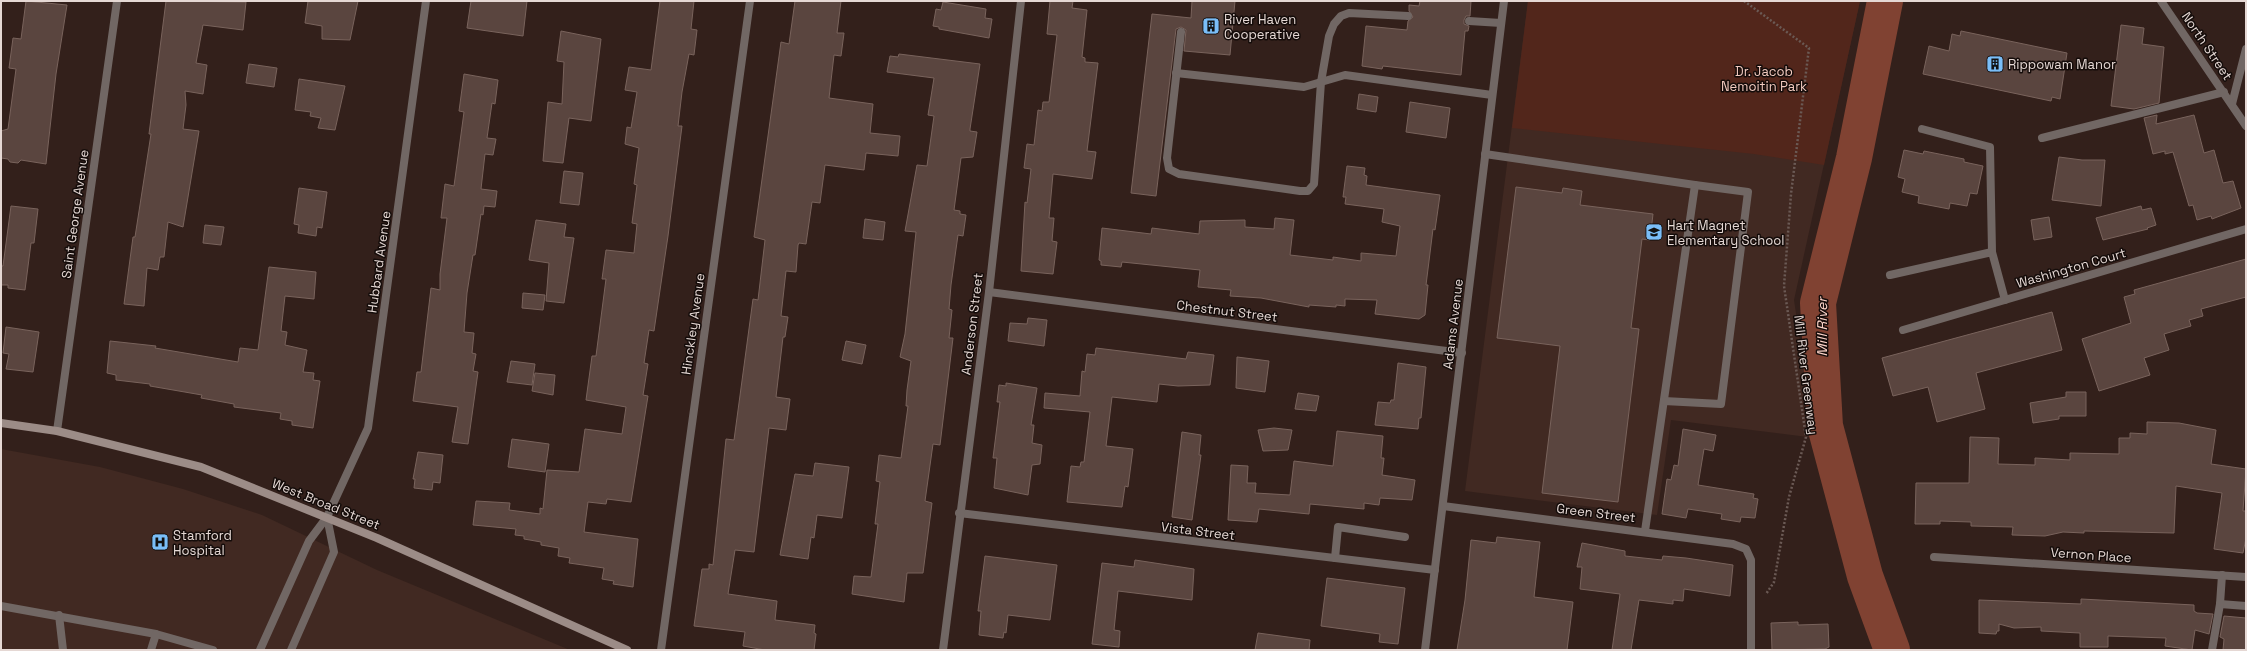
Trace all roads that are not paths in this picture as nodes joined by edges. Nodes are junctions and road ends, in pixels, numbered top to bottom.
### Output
1 (117, 1) edge
2 (426, 1) edge
3 (750, 1) edge
4 (1021, 1) edge
5 (1504, 1) edge
6 (2161, 1) edge
7 (1408, 16) dead end
8 (1469, 21) dead end
9 (1501, 22) junction
10 (1181, 32) dead end
11 (2246, 49) edge
12 (1176, 73) junction
13 (1321, 82) junction
14 (2224, 92) junction
15 (1492, 95) junction
16 (2232, 104) junction
17 (2246, 126) edge
18 (1922, 129) dead end
19 (2042, 138) dead end
20 (1485, 154) junction
21 (1695, 185) junction
22 (2246, 228) edge
23 (1992, 252) junction
24 (1890, 275) dead end
25 (989, 292) junction
26 (2005, 300) junction
27 (1903, 330) dead end
28 (1462, 353) junction
29 (1664, 401) junction
30 (1, 423) edge
31 (57, 430) junction
32 (1443, 506) junction
33 (959, 513) junction
34 (327, 517) junction
35 (1645, 531) junction
36 (1405, 537) dead end
37 (1934, 557) dead end
38 (1335, 558) junction
39 (1435, 570) junction
40 (2222, 575) junction
41 (2246, 577) edge
42 (2220, 604) junction
43 (1, 606) edge
44 (2246, 606) edge
45 (59, 615) junction
46 (156, 634) junction
47 (63, 650) edge
48 (151, 650) edge
49 (213, 650) edge
50 (260, 650) edge
51 (291, 650) edge
52 (627, 650) edge
53 (661, 650) edge
54 (943, 650) edge
55 (1425, 650) edge
56 (1751, 650) edge
57 (2212, 650) edge

1 - 31 street, Saint George Avenue
2 - 34 street, Hubbard Avenue
3 - 53 street, Hinckley Avenue
4 - 25 street, Anderson Street
5 - 9 street, Adams Avenue
6 - 14 street, North Street
7 - 13 street
8 - 9 street
9 - 15 street, Adams Avenue
10 - 12 street
11 - 16 street
12 - 13 street
12 - 13 street
13 - 15 street
14 - 16 street, North Street
14 - 19 street
15 - 20 street, Adams Avenue
16 - 17 street, North Street
18 - 23 street
20 - 21 street
20 - 28 street, Adams Avenue
21 - 29 street
21 - 29 street
22 - 26 street, Washington Court
23 - 24 street
23 - 26 street
25 - 28 street, Chestnut Street
25 - 33 street, Anderson Street
26 - 27 street, Washington Court
28 - 32 street, Adams Avenue
29 - 35 street
30 - 31 main road, West Broad Street
31 - 34 main road, West Broad Street
32 - 35 street, Green Street
32 - 39 street, Adams Avenue
33 - 38 street, Vista Street
33 - 54 street, Anderson Street
34 - 50 street, Hubbard Avenue
34 - 51 street
34 - 52 main road, West Broad Street
35 - 56 street, Green Street
36 - 38 street
37 - 40 street, Vernon Place
38 - 39 street, Vista Street
39 - 55 street, Adams Avenue
40 - 41 street, Vernon Place
40 - 42 street
42 - 44 street
42 - 57 street
43 - 45 street
45 - 46 street
45 - 47 street
46 - 48 street
46 - 49 street

